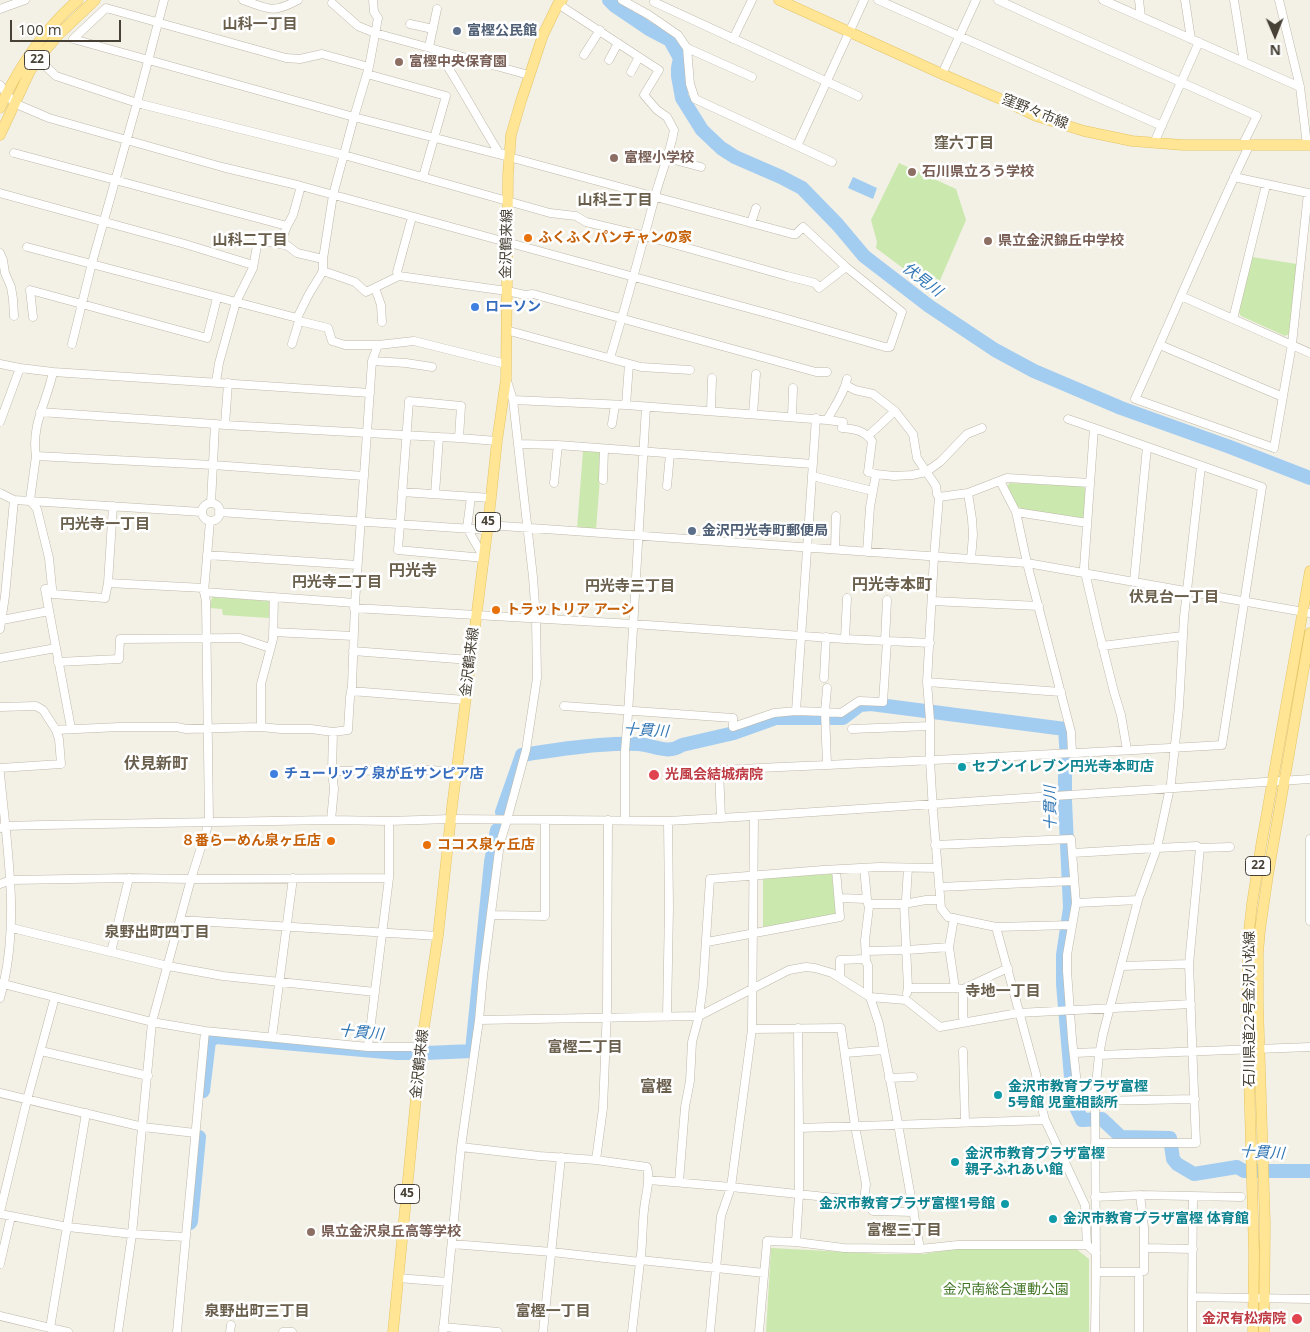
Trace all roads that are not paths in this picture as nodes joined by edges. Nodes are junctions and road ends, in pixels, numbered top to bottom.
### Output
1 (25, 0) edge
2 (78, 0) edge
3 (95, 0) edge
4 (164, 0) edge
5 (243, 0) edge
6 (298, 0) edge
7 (374, 0) edge
8 (622, 0) edge
9 (752, 0) edge
10 (779, 0) edge
11 (864, 0) edge
12 (878, 0) edge
13 (976, 0) edge
14 (998, 0) edge
15 (1103, 0) edge
16 (1138, 0) edge
17 (1185, 0) edge
18 (1234, 0) edge
19 (1279, 0) edge
20 (330, 1) edge
21 (654, 1) edge
22 (560, 2) edge
23 (0, 9) edge
24 (437, 9) dead end
25 (649, 15) junction
26 (1141, 17) junction
27 (159, 22) junction
28 (410, 24) dead end
29 (433, 29) junction
30 (600, 30) junction
31 (376, 32) junction
32 (848, 32) junction
33 (960, 36) junction
34 (1191, 38) junction
35 (733, 39) junction
36 (1199, 42) junction
37 (618, 43) junction
38 (429, 47) junction
39 (688, 48) junction
40 (438, 50) junction
41 (584, 55) dead end
42 (639, 57) junction
43 (38, 59) junction
44 (148, 60) junction
45 (609, 60) dead end
46 (1244, 62) junction
47 (368, 71) junction
48 (631, 72) dead end
49 (942, 74) junction
50 (530, 75) junction
51 (752, 77) dead end
52 (826, 81) junction
53 (1180, 82) junction
54 (0, 84) edge
55 (1300, 87) junction
56 (6, 93) junction
57 (858, 96) dead end
58 (14, 103) junction
59 (137, 103) junction
60 (0, 108) edge
61 (354, 117) junction
62 (1162, 126) junction
63 (0, 135) edge
64 (434, 137) junction
65 (127, 140) junction
66 (1154, 143) junction
67 (1308, 145) edge
68 (797, 146) junction
69 (1246, 146) junction
70 (14, 154) dead end
71 (344, 156) junction
72 (509, 157) junction
73 (667, 158) junction
74 (832, 162) dead end
75 (700, 166) dead end
76 (423, 177) junction
77 (1234, 178) junction
78 (116, 181) junction
79 (1266, 184) junction
80 (301, 186) junction
81 (0, 193) edge
82 (333, 195) junction
83 (654, 197) junction
84 (508, 201) junction
85 (756, 208) dead end
86 (412, 217) junction
87 (104, 222) junction
88 (752, 223) junction
89 (287, 226) junction
90 (645, 236) junction
91 (507, 243) junction
92 (280, 244) junction
93 (27, 247) dead end
94 (0, 253) edge
95 (323, 258) junction
96 (92, 263) junction
97 (253, 265) junction
98 (846, 267) junction
99 (323, 271) junction
100 (399, 276) junction
101 (633, 278) junction
102 (375, 288) junction
103 (507, 291) junction
104 (1181, 296) junction
105 (217, 298) junction
106 (236, 302) junction
107 (82, 305) junction
108 (14, 316) dead end
109 (33, 317) dead end
110 (622, 318) junction
111 (1233, 319) junction
112 (298, 320) junction
113 (382, 322) dead end
114 (506, 330) junction
115 (72, 344) dead end
116 (292, 344) dead end
117 (1292, 344) junction
118 (378, 345) junction
119 (1160, 345) junction
120 (1310, 353) edge
121 (610, 358) junction
122 (372, 361) junction
123 (0, 364) edge
124 (506, 364) junction
125 (629, 364) junction
126 (432, 367) dead end
127 (20, 368) junction
128 (690, 370) dead end
129 (53, 372) junction
130 (827, 372) dead end
131 (756, 374) dead end
132 (712, 378) dead end
133 (506, 379) junction
134 (216, 382) junction
135 (228, 383) junction
136 (793, 388) dead end
137 (370, 393) junction
138 (1283, 397) junction
139 (512, 400) junction
140 (615, 405) junction
141 (626, 405) junction
142 (646, 407) junction
143 (710, 411) junction
144 (894, 411) junction
145 (40, 412) junction
146 (753, 414) junction
147 (792, 416) junction
148 (816, 418) junction
149 (1068, 419) dead end
150 (827, 420) junction
151 (0, 422) edge
152 (215, 424) junction
153 (612, 424) dead end
154 (225, 425) junction
155 (982, 428) dead end
156 (1094, 428) junction
157 (367, 432) junction
158 (406, 435) junction
159 (868, 436) junction
160 (439, 437) junction
161 (459, 438) junction
162 (497, 441) junction
163 (518, 444) junction
164 (558, 445) junction
165 (1147, 447) junction
166 (604, 449) junction
167 (644, 452) junction
168 (670, 454) junction
169 (36, 456) junction
170 (813, 464) junction
171 (213, 465) junction
172 (1201, 466) junction
173 (926, 472) junction
174 (876, 474) junction
175 (364, 476) junction
176 (812, 476) junction
177 (603, 480) dead end
178 (1000, 482) junction
179 (554, 483) dead end
180 (1090, 483) junction
181 (667, 486) dead end
182 (873, 491) junction
183 (402, 492) junction
184 (968, 493) junction
185 (0, 494) edge
186 (435, 494) junction
187 (471, 497) junction
188 (939, 497) junction
189 (491, 498) junction
190 (14, 500) junction
191 (30, 500) junction
192 (211, 503) junction
193 (113, 506) junction
194 (202, 512) junction
195 (219, 512) junction
196 (1016, 512) junction
197 (836, 516) dead end
198 (210, 521) junction
199 (361, 521) junction
200 (1087, 523) junction
201 (400, 524) junction
202 (468, 528) junction
203 (488, 528) junction
204 (528, 528) junction
205 (638, 535) junction
206 (808, 547) junction
207 (835, 549) junction
208 (867, 552) junction
209 (207, 555) junction
210 (934, 557) junction
211 (484, 558) junction
212 (971, 559) junction
213 (1027, 563) junction
214 (358, 565) junction
215 (1310, 571) edge
216 (1086, 573) junction
217 (1134, 581) junction
218 (108, 583) junction
219 (52, 588) junction
220 (204, 590) junction
221 (1187, 590) junction
222 (3, 595) edge
223 (274, 598) junction
224 (847, 598) dead end
225 (887, 600) dead end
226 (932, 601) junction
227 (1245, 601) junction
228 (354, 605) junction
229 (1039, 606) junction
230 (49, 611) junction
231 (1306, 612) edge
232 (476, 616) junction
233 (536, 619) junction
234 (2, 620) junction
235 (633, 624) junction
236 (0, 629) edge
237 (273, 632) junction
238 (1310, 633) edge
239 (801, 635) junction
240 (353, 636) junction
241 (1182, 636) junction
242 (826, 637) junction
243 (207, 638) junction
244 (845, 639) junction
245 (886, 641) junction
246 (930, 643) junction
247 (1102, 646) junction
248 (56, 648) junction
249 (270, 648) junction
250 (353, 651) junction
251 (0, 658) edge
252 (470, 660) junction
253 (58, 662) junction
254 (824, 678) dead end
255 (927, 682) junction
256 (827, 688) dead end
257 (351, 691) junction
258 (1061, 692) junction
259 (465, 700) junction
260 (564, 706) dead end
261 (0, 707) edge
262 (628, 711) junction
263 (796, 711) junction
264 (825, 716) junction
265 (930, 726) junction
266 (261, 727) junction
267 (71, 728) junction
268 (208, 728) junction
269 (852, 729) dead end
270 (56, 730) junction
271 (333, 732) junction
272 (1175, 748) junction
273 (1128, 750) junction
274 (1069, 754) junction
275 (930, 760) junction
276 (827, 765) junction
277 (0, 768) edge
278 (332, 771) junction
279 (456, 773) junction
280 (0, 774) edge
281 (1310, 780) edge
282 (1284, 781) junction
283 (1273, 782) junction
284 (1171, 789) junction
285 (932, 805) junction
286 (754, 816) junction
287 (721, 818) junction
288 (450, 819) junction
289 (331, 820) junction
290 (507, 820) junction
291 (545, 820) junction
292 (608, 820) junction
293 (625, 820) junction
294 (389, 821) junction
295 (668, 821) junction
296 (209, 822) junction
297 (2, 827) edge
298 (1310, 839) edge
299 (935, 845) junction
300 (1230, 847) dead end
301 (1157, 848) junction
302 (1200, 848) junction
303 (1072, 853) junction
304 (864, 868) junction
305 (908, 868) junction
306 (937, 868) junction
307 (836, 870) junction
308 (754, 875) junction
309 (128, 878) junction
310 (293, 878) junction
311 (389, 878) junction
312 (191, 879) junction
313 (11, 880) junction
314 (1071, 881) junction
315 (0, 884) edge
316 (939, 887) junction
317 (839, 898) junction
318 (940, 900) junction
319 (1138, 900) junction
320 (868, 902) junction
321 (1076, 902) junction
322 (904, 904) junction
323 (491, 914) junction
324 (954, 918) junction
325 (180, 920) junction
326 (1310, 921) edge
327 (1069, 925) junction
328 (286, 927) junction
329 (996, 927) junction
330 (12, 928) junction
331 (382, 933) junction
332 (754, 933) junction
333 (438, 936) junction
334 (707, 942) junction
335 (949, 947) junction
336 (907, 950) junction
337 (111, 952) junction
338 (866, 955) junction
339 (1189, 964) junction
340 (168, 966) junction
341 (1121, 966) junction
342 (1008, 968) junction
343 (840, 978) junction
344 (279, 981) junction
345 (2, 983) edge
346 (908, 988) junction
347 (753, 989) junction
348 (959, 989) junction
349 (375, 992) junction
350 (869, 996) junction
351 (56, 997) junction
352 (0, 998) edge
353 (906, 1000) junction
354 (1191, 1004) junction
355 (1110, 1008) junction
356 (1067, 1010) junction
357 (1018, 1013) junction
358 (699, 1016) junction
359 (667, 1017) junction
360 (606, 1018) junction
361 (479, 1020) junction
362 (152, 1022) junction
363 (965, 1022) junction
364 (798, 1028) junction
365 (752, 1029) junction
366 (205, 1031) junction
367 (272, 1038) junction
368 (368, 1046) junction
369 (1310, 1047) edge
370 (1254, 1049) junction
371 (884, 1050) junction
372 (41, 1051) junction
373 (963, 1051) dead end
374 (421, 1052) junction
375 (1193, 1052) junction
376 (844, 1053) junction
377 (1074, 1053) junction
378 (1099, 1054) junction
379 (148, 1076) junction
380 (914, 1077) dead end
381 (889, 1078) junction
382 (0, 1093) edge
383 (1095, 1097) junction
384 (1195, 1099) junction
385 (27, 1100) junction
386 (86, 1113) junction
387 (1045, 1120) junction
388 (965, 1122) junction
389 (898, 1125) junction
390 (855, 1126) junction
391 (143, 1127) junction
392 (798, 1128) junction
393 (195, 1133) junction
394 (1095, 1143) junction
395 (461, 1147) junction
396 (561, 1157) junction
397 (596, 1160) junction
398 (1258, 1171) junction
399 (648, 1180) junction
400 (679, 1182) junction
401 (731, 1187) junction
402 (799, 1195) junction
403 (1140, 1195) junction
404 (1095, 1197) junction
405 (1193, 1197) junction
406 (1241, 1197) dead end
407 (864, 1201) junction
408 (1085, 1206) junction
409 (1095, 1206) junction
410 (914, 1212) junction
411 (0, 1213) edge
412 (11, 1216) junction
413 (68, 1227) junction
414 (132, 1234) junction
415 (185, 1237) junction
416 (796, 1242) junction
417 (452, 1244) junction
418 (1087, 1245) junction
419 (1144, 1248) junction
420 (920, 1249) junction
421 (1193, 1249) junction
422 (552, 1252) junction
423 (1096, 1253) junction
424 (640, 1261) junction
425 (0, 1264) edge
426 (717, 1269) junction
427 (1096, 1272) junction
428 (1139, 1272) junction
429 (764, 1273) junction
430 (398, 1278) junction
431 (448, 1282) junction
432 (1192, 1297) junction
433 (1254, 1298) junction
434 (1265, 1298) junction
435 (1310, 1299) edge
436 (0, 1316) edge
437 (50, 1328) junction
438 (443, 1329) edge
439 (68, 1332) edge
440 (118, 1332) edge
441 (178, 1332) edge
442 (283, 1332) edge
443 (292, 1332) edge
444 (393, 1332) edge
445 (498, 1332) edge
446 (544, 1332) edge
447 (632, 1332) edge
448 (710, 1332) edge
449 (759, 1332) edge
450 (1095, 1332) edge
451 (1138, 1332) edge
452 (1192, 1332) edge
453 (1253, 1332) edge
454 (1264, 1332) edge

1 - 23 street
2 - 56 main road, 22
3 - 43 main road, 22
4 - 27 street
5 - 6 street
7 - 31 street
8 - 25 street
9 - 35 street
10 - 32 main road, 窪野々市線
11 - 32 street
12 - 33 street
13 - 33 street
14 - 53 street
15 - 26 street
16 - 26 street
17 - 34 street
18 - 46 street
19 - 55 street
20 - 31 street
21 - 25 street
21 - 35 street
22 - 30 street
22 - 50 main road, 金沢鶴来線 / 45
24 - 29 street
25 - 39 street
26 - 34 street
27 - 44 street
27 - 44 street
27 - 47 street
28 - 29 street
29 - 38 street
30 - 37 street
30 - 41 street
31 - 38 street
31 - 47 street
32 - 49 main road, 窪野々市線
32 - 52 street
33 - 49 street
33 - 62 street
34 - 36 street
35 - 52 street
36 - 46 street
36 - 53 street
37 - 42 street
37 - 45 street
38 - 40 street
39 - 51 street
39 - 68 street
40 - 50 street
40 - 72 street
42 - 48 street
42 - 73 street
43 - 58 main road, 22
43 - 59 street
44 - 59 street
44 - 61 street
46 - 55 street
47 - 61 street
47 - 64 street
49 - 66 main road, 窪野々市線
50 - 72 main road, 金沢鶴来線 / 45
52 - 57 street
52 - 68 street
53 - 62 street
53 - 69 street
54 - 56 street
55 - 67 street
56 - 58 street
56 - 60 main road, 22
58 - 63 main road, 22
58 - 65 street
59 - 65 street
59 - 71 street
61 - 64 street
61 - 71 street
62 - 66 street
64 - 72 street
64 - 76 street
65 - 78 street
65 - 80 street
66 - 69 main road, 窪野々市線
67 - 69 main road, 窪野々市線
68 - 74 street
69 - 77 street
70 - 78 street
71 - 76 street
71 - 82 street
72 - 83 street
72 - 84 main road, 金沢鶴来線 / 45
73 - 75 street
73 - 83 street
76 - 84 street
77 - 79 street
77 - 104 street
78 - 87 street
78 - 89 street
79 - 111 street
79 - 117 street
80 - 82 street
80 - 89 street
81 - 87 street
82 - 86 street
82 - 95 street
83 - 88 street
83 - 90 street
84 - 90 street
84 - 91 main road, 金沢鶴来線 / 45
85 - 88 street
86 - 91 street
86 - 100 street
87 - 96 street
87 - 97 street
88 - 98 street
89 - 92 street
90 - 98 street
90 - 101 street
91 - 101 street
91 - 103 main road, 金沢鶴来線 / 45
92 - 95 street
92 - 97 street
93 - 96 street
94 - 108 street
95 - 99 street
96 - 105 street
96 - 107 street
97 - 106 street
98 - 101 street
99 - 102 street
99 - 112 street
100 - 102 street
100 - 103 street
101 - 110 street
102 - 113 street
103 - 110 street
103 - 114 main road, 金沢鶴来線 / 45
104 - 111 street
104 - 119 street
105 - 106 street
105 - 107 street
106 - 112 street
106 - 134 street
107 - 109 street
107 - 115 street
110 - 121 street
110 - 130 street
111 - 117 street
112 - 116 street
112 - 118 street
114 - 121 street
114 - 124 main road, 金沢鶴来線 / 45
117 - 120 street
117 - 138 street
118 - 122 street
118 - 124 street
119 - 138 street
119 - 138 street
121 - 125 street
122 - 126 street
122 - 137 street
123 - 127 street
124 - 133 main road, 金沢鶴来線 / 45
125 - 128 street
125 - 141 street
127 - 129 street
127 - 151 street
129 - 134 street
129 - 145 street
131 - 146 street
132 - 143 street
133 - 139 street
133 - 162 main road, 金沢鶴来線 / 45
134 - 135 street
135 - 137 street
135 - 154 street
136 - 147 street
137 - 157 street
139 - 140 street
139 - 163 street
140 - 141 street
140 - 153 street
141 - 142 street
142 - 143 street
142 - 167 street
143 - 146 street
144 - 150 street
144 - 159 street
144 - 173 street
145 - 152 street
145 - 169 street
146 - 147 street
147 - 148 street
148 - 150 street
148 - 170 street
149 - 156 street
150 - 159 street
152 - 154 street
152 - 171 street
154 - 157 street
155 - 173 street
156 - 165 street
156 - 180 street
157 - 158 street
157 - 175 street
158 - 160 street
158 - 161 street
158 - 183 street
159 - 174 street
160 - 161 street
160 - 186 street
161 - 162 street
162 - 189 main road, 金沢鶴来線 / 45
163 - 164 street
163 - 204 street
164 - 166 street
164 - 179 street
165 - 172 street
165 - 217 street
166 - 167 street
166 - 177 street
167 - 168 street
167 - 205 street
168 - 170 street
168 - 181 street
169 - 171 street
169 - 191 street
170 - 176 street
171 - 175 street
171 - 192 street
172 - 221 street
172 - 227 street
173 - 174 street
173 - 188 street
174 - 182 street
175 - 199 street
176 - 182 street
176 - 206 street
178 - 180 street
178 - 184 street
178 - 196 street
180 - 200 street
182 - 208 street
183 - 186 street
183 - 201 street
184 - 188 street
184 - 212 street
185 - 190 street
186 - 187 street
187 - 189 street
187 - 202 street
188 - 210 street
189 - 203 main road, 金沢鶴来線 / 45
190 - 191 street
190 - 222 street
191 - 193 street
191 - 219 street
192 - 194 street
192 - 195 street
193 - 194 street
193 - 218 street
194 - 198 street
195 - 198 street
195 - 199 street
196 - 200 street
196 - 213 street
197 - 207 street
198 - 209 street
199 - 201 street
199 - 214 street
200 - 216 street
201 - 202 street
201 - 211 street
202 - 203 street
202 - 211 street
203 - 204 street
203 - 211 main road, 金沢鶴来線 / 45
204 - 205 street
204 - 233 street
205 - 206 street
205 - 235 street
206 - 207 street
206 - 239 street
207 - 208 street
208 - 210 street
209 - 214 street
209 - 220 street
210 - 212 street
210 - 226 street
211 - 232 main road, 金沢鶴来線 / 45
212 - 213 street
213 - 216 street
213 - 229 street
214 - 228 street
215 - 231 main road, 石川県道22号金沢小松線 / 22
216 - 217 street
216 - 247 street
217 - 221 street
218 - 219 street
218 - 220 street
219 - 230 street
220 - 223 street
220 - 243 street
221 - 227 street
221 - 241 street
222 - 234 street
223 - 228 street
223 - 237 street
224 - 244 street
225 - 245 street
226 - 229 street
226 - 246 street
227 - 231 street
227 - 272 street
228 - 232 street
228 - 240 street
229 - 258 street
230 - 234 street
230 - 248 street
231 - 283 main road, 石川県道22号金沢小松線 / 22
232 - 233 street
232 - 252 main road, 金沢鶴来線 / 45
233 - 235 street
233 - 290 street
234 - 236 street
235 - 239 street
235 - 262 street
237 - 240 street
237 - 249 street
238 - 282 main road, 石川県道22号金沢小松線 / 22
239 - 242 street
239 - 263 street
240 - 250 street
241 - 247 street
241 - 272 street
242 - 244 street
242 - 254 street
243 - 249 street
243 - 253 street
243 - 268 street
244 - 245 street
245 - 246 street
245 - 264 street
246 - 255 street
247 - 273 street
248 - 251 street
248 - 253 street
249 - 266 street
250 - 252 street
250 - 257 street
252 - 259 main road, 金沢鶴来線 / 45
253 - 267 street
255 - 258 street
255 - 265 street
256 - 264 street
257 - 259 street
257 - 271 street
258 - 274 street
259 - 279 main road, 金沢鶴来線 / 45
260 - 262 street
261 - 270 street
262 - 263 street
262 - 293 street
263 - 264 street
264 - 276 street
265 - 269 street
265 - 275 street
266 - 268 street
266 - 271 street
267 - 268 street
267 - 270 street
268 - 296 street
270 - 277 street
271 - 278 street
272 - 273 street
272 - 284 street
273 - 274 street
274 - 275 street
275 - 276 street
275 - 285 street
276 - 287 street
278 - 279 street
278 - 289 street
279 - 288 main road, 金沢鶴来線 / 45
280 - 297 street
281 - 282 street
282 - 283 street
282 - 370 main road, 石川県道22号金沢小松線 / 22
283 - 284 street
283 - 370 main road, 石川県道22号金沢小松線 / 22
284 - 285 street
284 - 301 street
285 - 286 street
285 - 299 street
286 - 287 street
286 - 308 street
287 - 295 street
288 - 290 street
288 - 294 street
288 - 333 main road, 金沢鶴来線 / 45
289 - 294 street
289 - 296 street
290 - 291 street
290 - 323 street
291 - 292 street
291 - 323 street
292 - 293 street
292 - 360 street
293 - 295 street
294 - 311 street
295 - 359 street
296 - 297 street
296 - 312 street
297 - 313 street
298 - 326 street
299 - 303 street
299 - 306 street
300 - 302 street
301 - 302 street
301 - 303 street
301 - 319 street
302 - 339 street
303 - 314 street
304 - 305 street
304 - 307 street
304 - 320 street
305 - 306 street
305 - 322 street
306 - 316 street
307 - 308 street
307 - 317 street
308 - 332 street
308 - 334 street
309 - 312 street
309 - 313 street
309 - 337 street
310 - 311 street
310 - 312 street
310 - 328 street
311 - 331 street
312 - 325 street
313 - 315 street
313 - 330 street
314 - 316 street
314 - 321 street
316 - 318 street
317 - 320 street
317 - 332 street
318 - 322 street
318 - 324 street
319 - 321 street
319 - 341 street
320 - 322 street
320 - 338 street
321 - 327 street
322 - 336 street
323 - 361 street
324 - 329 street
324 - 335 street
325 - 328 street
325 - 340 street
327 - 329 street
327 - 356 street
328 - 331 street
328 - 344 street
329 - 342 street
330 - 337 street
330 - 345 street
331 - 333 street
331 - 349 street
332 - 334 street
332 - 347 street
333 - 374 main road, 金沢鶴来線 / 45
334 - 358 street
335 - 336 street
335 - 348 street
336 - 338 street
336 - 346 street
337 - 340 street
338 - 343 street
338 - 350 street
339 - 341 street
339 - 354 street
340 - 344 street
340 - 362 street
341 - 355 street
342 - 348 street
342 - 357 street
343 - 347 street
343 - 350 street
344 - 349 street
344 - 367 street
345 - 351 street
345 - 352 street
346 - 348 street
346 - 353 street
347 - 358 street
347 - 365 street
348 - 363 street
349 - 368 street
350 - 353 street
350 - 371 street
351 - 362 street
351 - 372 street
353 - 363 street
354 - 355 street
354 - 375 street
355 - 356 street
355 - 378 street
356 - 357 street
356 - 377 street
357 - 363 street
357 - 387 street
358 - 359 street
358 - 400 street
359 - 360 street
360 - 361 street
360 - 397 street
361 - 395 street
362 - 366 street
362 - 379 street
364 - 365 street
364 - 376 street
364 - 392 street
365 - 401 street
366 - 367 street
366 - 393 street
367 - 368 street
368 - 374 street
369 - 370 street
370 - 375 street
370 - 398 main road, 石川県道22号金沢小松線 / 22
371 - 376 street
371 - 381 street
372 - 379 street
372 - 385 street
373 - 388 street
374 - 430 main road, 金沢鶴来線 / 45
375 - 378 street
375 - 384 street
376 - 390 street
377 - 378 street
377 - 383 street
378 - 383 street
379 - 391 street
380 - 381 street
381 - 389 street
382 - 385 street
383 - 384 street
383 - 394 street
384 - 394 street
385 - 386 street
385 - 411 street
386 - 391 street
386 - 413 street
387 - 388 street
387 - 408 street
388 - 389 street
389 - 390 street
389 - 410 street
390 - 392 street
390 - 407 street
391 - 393 street
391 - 414 street
392 - 402 street
393 - 415 street
394 - 404 street
395 - 396 street
395 - 417 street
396 - 397 street
396 - 422 street
397 - 399 street
398 - 433 main road, 石川県道22号金沢小松線 / 22
398 - 434 main road, 石川県道22号金沢小松線 / 22
399 - 400 street
399 - 424 street
400 - 401 street
401 - 402 street
401 - 426 street
402 - 407 street
402 - 416 street
403 - 404 street
403 - 405 street
403 - 419 street
404 - 409 street
405 - 406 street
405 - 421 street
407 - 410 street
408 - 409 street
408 - 418 street
409 - 423 street
410 - 420 street
411 - 412 street
412 - 413 street
412 - 425 street
413 - 414 street
413 - 437 street
414 - 415 street
414 - 440 street
415 - 441 street
416 - 420 street
416 - 429 street
417 - 422 street
417 - 431 street
418 - 420 street
418 - 423 street
419 - 421 street
419 - 428 street
421 - 432 street
422 - 424 street
422 - 446 street
423 - 427 street
424 - 426 street
424 - 447 street
426 - 429 street
426 - 448 street
427 - 428 street
427 - 450 street
428 - 451 street
429 - 449 street
430 - 431 street
430 - 444 main road, 金沢鶴来線 / 45
431 - 438 street
432 - 433 street
432 - 452 street
433 - 434 street
433 - 453 main road, 石川県道22号金沢小松線 / 22
434 - 435 street
434 - 454 main road, 石川県道22号金沢小松線 / 22
436 - 437 street
437 - 439 street
438 - 445 street
442 - 443 street

